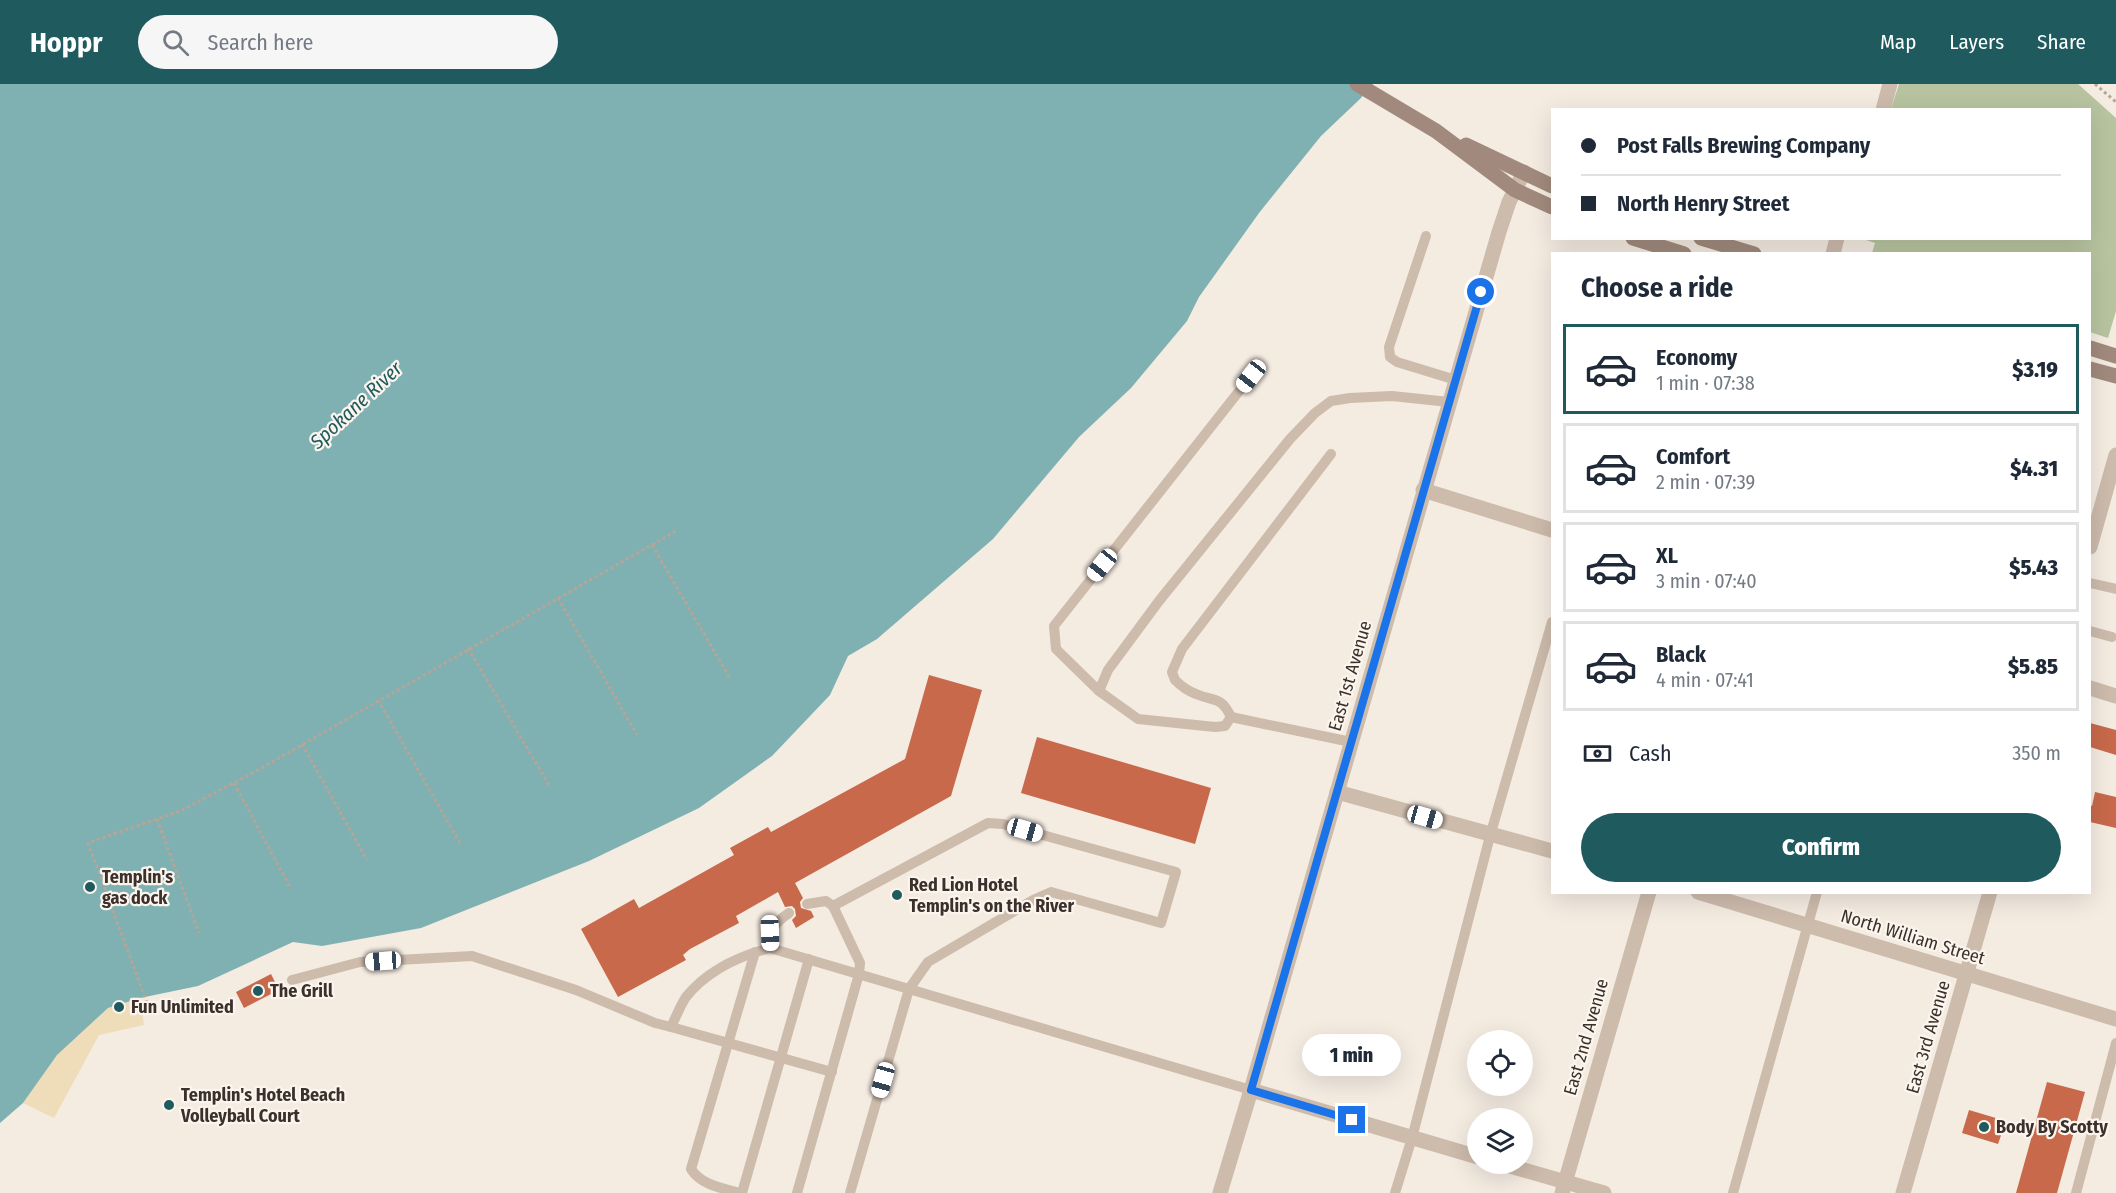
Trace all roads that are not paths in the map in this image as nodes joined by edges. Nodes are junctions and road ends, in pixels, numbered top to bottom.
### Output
1 (1357, 84) edge
2 (1890, 84) edge
3 (1884, 108) edge
4 (1436, 131) junction
5 (1524, 172) junction
6 (1551, 186) edge
7 (1515, 190) junction
8 (1551, 207) edge
9 (1426, 236) dead end
10 (1637, 240) edge
11 (1708, 240) edge
12 (1662, 251) edge
13 (1747, 252) edge
14 (2091, 348) edge
15 (2116, 356) edge
16 (2091, 369) edge
17 (1251, 376) dead end
18 (2116, 376) edge
19 (1456, 380) junction
20 (1449, 402) junction
21 (1331, 454) dead end
22 (2116, 455) edge
23 (1423, 490) junction
24 (1551, 530) edge
25 (2091, 542) edge
26 (2091, 583) edge
27 (2116, 590) edge
28 (1551, 624) edge
29 (2091, 631) edge
30 (2112, 637) dead end
31 (2091, 688) edge
32 (1099, 691) junction
33 (2116, 696) edge
34 (1231, 717) junction
35 (1351, 742) junction
36 (1337, 792) junction
37 (1490, 836) junction
38 (1551, 852) edge
39 (1647, 894) edge
40 (1705, 894) edge
41 (1816, 894) edge
42 (1989, 894) edge
43 (807, 904) dead end
44 (833, 906) junction
45 (789, 913) dead end
46 (1808, 925) junction
47 (770, 948) junction
48 (755, 952) junction
49 (809, 959) junction
50 (859, 974) junction
51 (1966, 975) junction
52 (292, 980) dead end
53 (909, 989) junction
54 (2116, 1019) edge
55 (671, 1027) junction
56 (728, 1042) junction
57 (2116, 1043) edge
58 (781, 1058) junction
59 (832, 1072) junction
60 (1251, 1090) junction
61 (1412, 1138) junction
62 (1467, 1153) edge
63 (1530, 1174) edge
64 (1564, 1187) edge
65 (741, 1193) edge
66 (797, 1193) edge
67 (850, 1193) edge
68 (1220, 1193) edge
69 (1395, 1193) edge
70 (1605, 1193) edge
71 (1733, 1193) edge
72 (1903, 1193) edge
73 (2076, 1193) edge

1 - 4 main road
2 - 3 street
4 - 5 main road
4 - 7 main road
5 - 6 main road
5 - 7 street, East 1st Avenue
7 - 8 main road
7 - 19 street, East 1st Avenue
9 - 19 lane
10 - 12 main road
11 - 13 main road
14 - 15 main road
16 - 18 main road
17 - 32 lane
19 - 20 street, East 1st Avenue
20 - 23 street, East 1st Avenue
20 - 32 lane
21 - 34 lane
22 - 25 street
23 - 24 street
23 - 35 street, East 1st Avenue
26 - 27 lane
28 - 37 lane
29 - 30 lane
31 - 33 street
32 - 34 lane
34 - 35 lane
35 - 36 street, East 1st Avenue
36 - 37 street
36 - 60 street, East 1st Avenue
37 - 38 street
37 - 61 lane
39 - 64 street, East 2nd Avenue
40 - 46 street, North William Street
41 - 46 lane
42 - 51 street, East 3rd Avenue
43 - 44 lane
44 - 50 lane
44 - 53 lane
45 - 47 lane
46 - 51 street, North William Street
46 - 71 lane
47 - 48 lane
47 - 49 lane
48 - 55 lane
48 - 56 lane
49 - 50 lane
49 - 58 lane
50 - 53 lane
50 - 59 lane
51 - 54 street, North William Street
51 - 72 street, East 3rd Avenue
52 - 55 lane
53 - 60 lane
53 - 67 lane
55 - 56 lane
56 - 58 lane
56 - 65 lane
57 - 73 lane
58 - 59 lane
58 - 65 lane
59 - 66 lane
60 - 61 street
60 - 68 street, East 1st Avenue
61 - 62 street
61 - 69 lane
63 - 64 street
64 - 70 street

